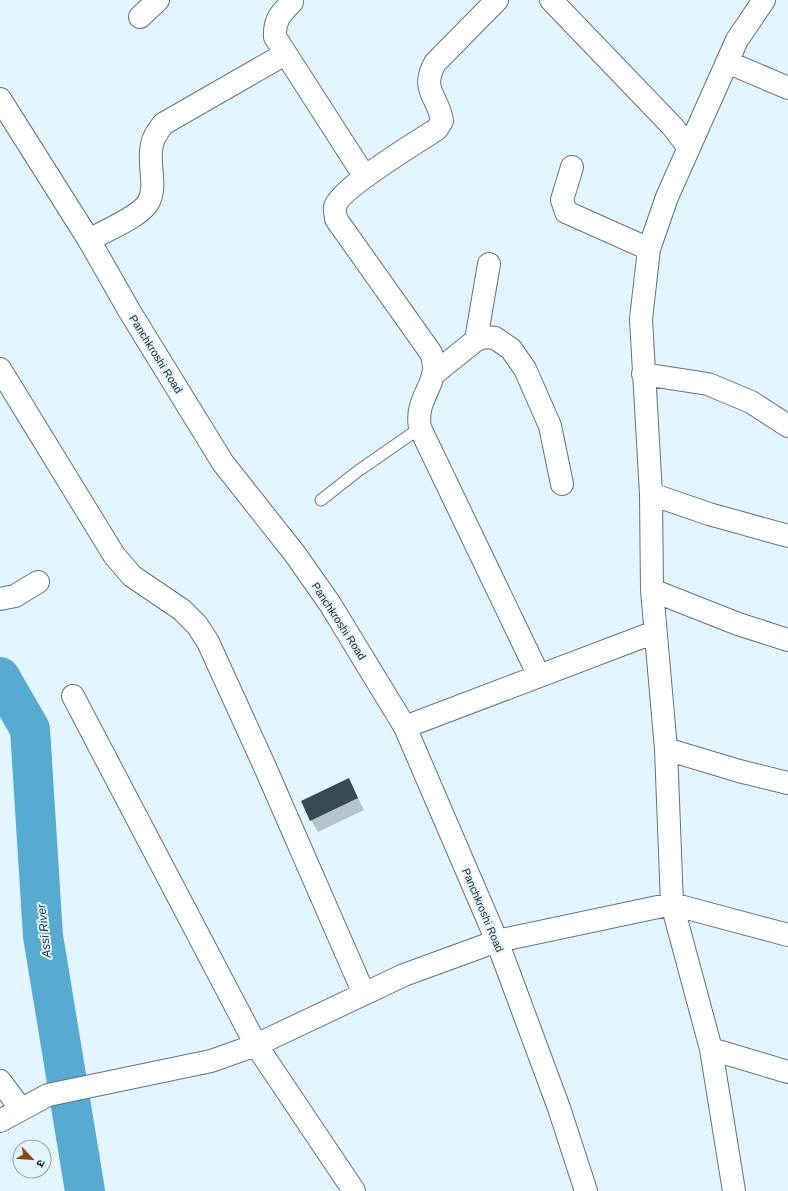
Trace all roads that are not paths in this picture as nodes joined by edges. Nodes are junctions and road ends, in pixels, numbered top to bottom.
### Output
1 (158, 0) edge
2 (497, 0) edge
3 (551, 0) edge
4 (764, 0) edge
5 (292, 1) edge
6 (140, 17) dead end
7 (286, 54) junction
8 (727, 62) junction
9 (788, 88) edge
10 (0, 99) edge
11 (690, 148) junction
12 (572, 167) dead end
13 (365, 177) junction
14 (88, 240) junction
15 (648, 249) junction
16 (489, 264) dead end
17 (476, 340) junction
18 (0, 369) edge
19 (434, 374) junction
20 (643, 374) junction
21 (788, 426) edge
22 (420, 428) junction
23 (562, 484) dead end
24 (651, 494) junction
25 (321, 500) dead end
26 (788, 536) edge
27 (38, 582) dead end
28 (652, 590) junction
29 (0, 599) edge
30 (655, 632) junction
31 (788, 640) edge
32 (539, 676) junction
33 (73, 696) dead end
34 (405, 727) junction
35 (666, 749) junction
36 (788, 783) edge
37 (672, 904) junction
38 (788, 935) edge
39 (497, 941) junction
40 (364, 994) junction
41 (256, 1045) junction
42 (711, 1049) junction
43 (788, 1072) edge
44 (0, 1081) edge
45 (20, 1109) junction
46 (0, 1121) edge
47 (354, 1191) edge
48 (586, 1191) edge
49 (734, 1191) edge

1 - 6 street
2 - 13 street
3 - 11 street
4 - 8 street
5 - 7 street
7 - 13 street
7 - 14 street
8 - 9 street
8 - 11 street
10 - 14 street, Panchkroshi Road
11 - 15 street
12 - 15 street
13 - 19 street
14 - 34 street, Panchkroshi Road
15 - 20 street
16 - 17 street
17 - 19 street
17 - 23 street
18 - 40 street
19 - 22 street
20 - 21 street
20 - 24 street
22 - 25 lane
22 - 32 street
24 - 26 street
24 - 28 street
27 - 29 street
28 - 30 street
28 - 31 street
30 - 32 street
30 - 35 street
32 - 34 street
33 - 41 street
34 - 39 street, Panchkroshi Road
35 - 36 street
35 - 37 street
37 - 38 street
37 - 39 street
37 - 42 street
39 - 40 street
39 - 48 street, Panchkroshi Road
40 - 41 street
41 - 45 street
41 - 47 street
42 - 43 street
42 - 49 street
44 - 45 street
45 - 46 street

